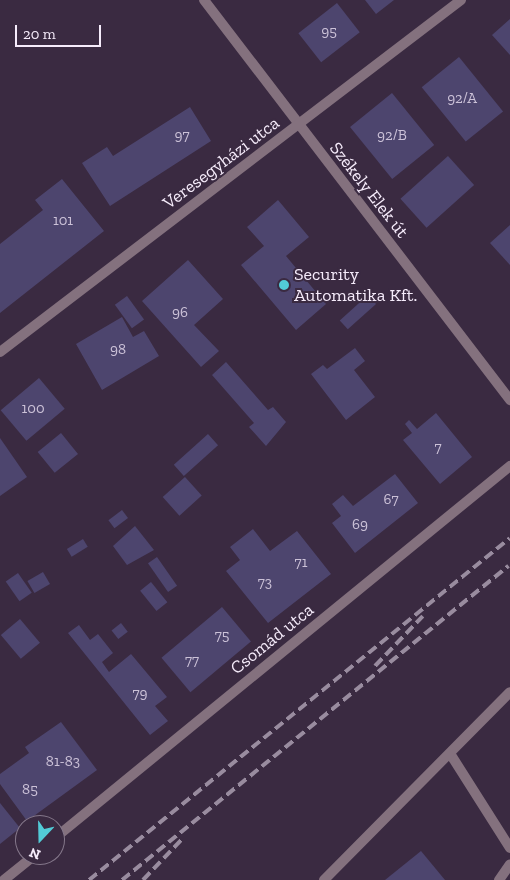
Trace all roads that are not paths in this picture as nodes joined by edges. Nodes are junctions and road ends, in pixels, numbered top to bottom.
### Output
1 (204, 0) edge
2 (461, 0) edge
3 (299, 125) junction
4 (0, 352) edge
5 (510, 400) edge
6 (510, 466) edge
7 (510, 692) edge
8 (451, 755) junction
9 (65, 830) edge
10 (510, 848) edge
11 (510, 864) edge
12 (23, 865) edge
13 (4, 880) edge
14 (324, 880) edge
15 (499, 880) edge

1 - 3 street, Székely Elek út
2 - 3 street, Veresegyházi utca
3 - 4 street, Veresegyházi utca
3 - 5 street, Székely Elek út
6 - 9 street, Csomád utca
7 - 8 street
8 - 10 street
8 - 14 street
11 - 15 street
12 - 13 street

